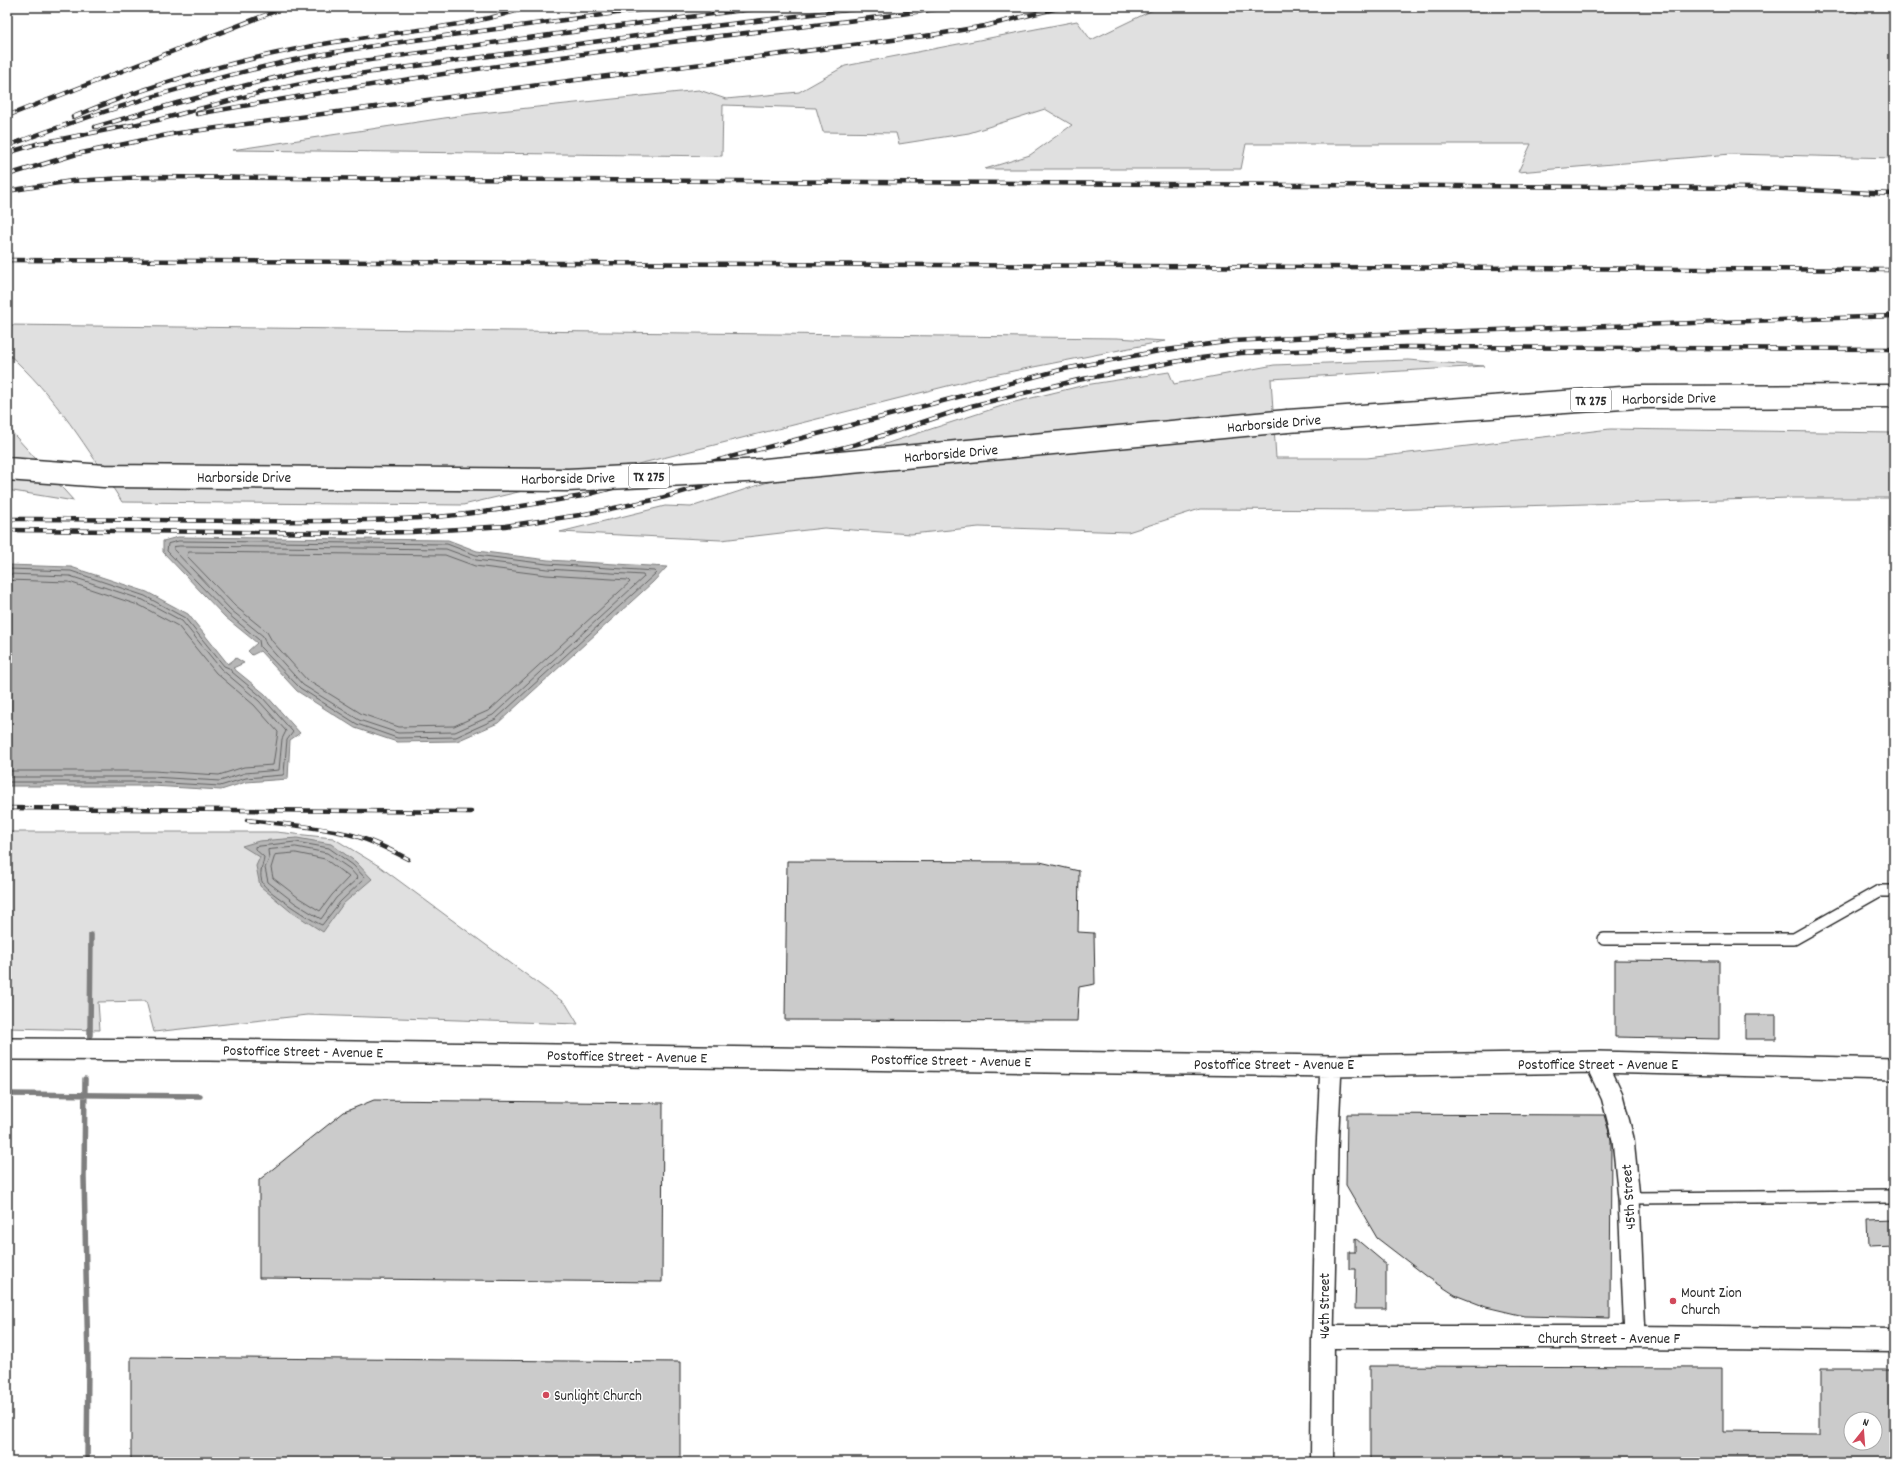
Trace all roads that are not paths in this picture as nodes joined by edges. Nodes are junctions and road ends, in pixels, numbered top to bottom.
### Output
1 (1894, 396) edge
2 (7, 469) edge
3 (1894, 891) edge
4 (1604, 939) dead end
5 (7, 1049) edge
6 (1596, 1062) junction
7 (1331, 1066) junction
8 (1894, 1069) edge
9 (1894, 1196) edge
10 (1629, 1198) junction
11 (1323, 1337) junction
12 (1635, 1338) junction
13 (1894, 1340) edge
14 (1322, 1462) edge

1 - 2 main road, Harborside Drive / TX 275, bridge
3 - 4 lane
5 - 7 street, Postoffice Street - Avenue E
6 - 7 street, Postoffice Street - Avenue E
6 - 8 street, Postoffice Street - Avenue E
6 - 10 street, 45th Street
7 - 11 street, 46th Street
9 - 10 lane
10 - 12 street, 45th Street
11 - 12 main road, Church Street - Avenue F
11 - 14 main road, 46th Street
12 - 13 main road, Church Street - Avenue F

